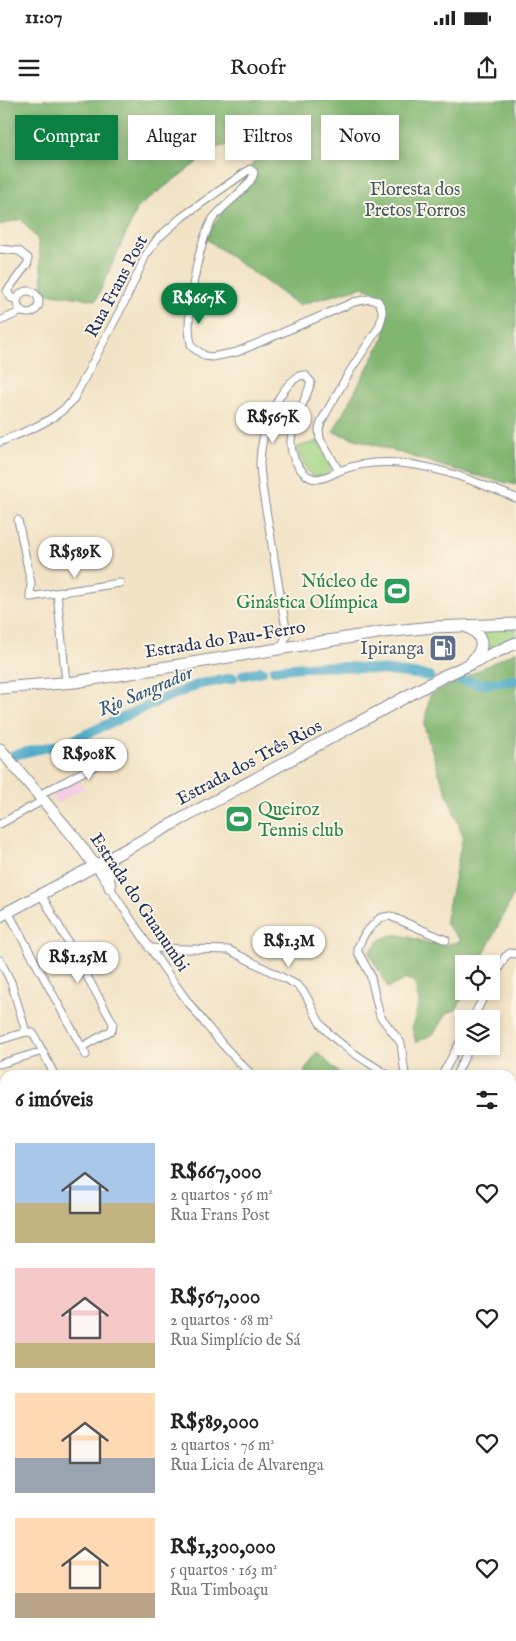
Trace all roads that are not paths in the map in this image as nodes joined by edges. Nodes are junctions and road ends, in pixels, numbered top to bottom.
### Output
1 (0, 249) edge
2 (18, 299) junction
3 (22, 311) junction
4 (0, 321) edge
5 (0, 442) edge
6 (339, 471) junction
7 (516, 498) edge
8 (18, 520) dead end
9 (120, 582) dead end
10 (57, 593) junction
11 (516, 624) edge
12 (463, 625) junction
13 (287, 634) junction
14 (516, 643) edge
15 (300, 645) junction
16 (281, 648) junction
17 (470, 663) junction
18 (66, 682) junction
19 (0, 688) edge
20 (0, 749) edge
21 (123, 751) dead end
22 (41, 798) junction
23 (0, 824) edge
24 (87, 853) junction
25 (112, 857) junction
26 (95, 866) junction
27 (72, 878) junction
28 (110, 887) junction
29 (41, 894) junction
30 (4, 914) edge
31 (446, 940) dead end
32 (149, 948) junction
33 (516, 954) edge
34 (0, 960) edge
35 (500, 965) edge
36 (26, 1032) junction
37 (0, 1040) edge
38 (82, 1047) junction
39 (43, 1051) junction
40 (455, 1051) edge
41 (86, 1055) dead end
42 (466, 1055) edge
43 (0, 1064) edge
44 (52, 1070) edge
45 (247, 1070) edge
46 (381, 1070) edge
47 (404, 1070) edge
48 (445, 1070) edge
49 (458, 1070) edge

1 - 2 street
2 - 3 street
2 - 3 street
3 - 4 street
5 - 6 street, Rua Frans Post
6 - 7 street
6 - 13 street
8 - 10 street
9 - 10 street
10 - 18 street
11 - 12 main road, Estrada do Pau-Ferro
12 - 15 main road, Estrada do Pau-Ferro
12 - 17 main road
13 - 15 street
13 - 16 street
14 - 17 main road, Estrada dos Três Rios
15 - 16 main road, Estrada do Pau-Ferro
16 - 18 main road, Estrada do Pau-Ferro
17 - 25 main road, Estrada dos Três Rios
18 - 19 main road, Estrada do Pau-Ferro
20 - 22 main road, Estrada do Guanumbi
21 - 22 street
22 - 23 street
22 - 24 main road, Estrada do Guanumbi
24 - 25 main road
24 - 26 main road, Estrada do Guanumbi
24 - 27 main road
25 - 26 main road, Estrada dos Três Rios
25 - 28 main road
26 - 27 main road, Estrada dos Três Rios
26 - 28 street, Estrada do Guanumbi
27 - 29 main road, Estrada dos Três Rios
28 - 32 street, Estrada do Guanumbi
29 - 30 main road, Estrada dos Três Rios
29 - 38 street
30 - 38 street
31 - 47 street
32 - 45 street, Estrada do Guanumbi
32 - 46 street
33 - 35 street
34 - 36 street
36 - 37 street
36 - 39 street
38 - 41 street
39 - 43 street
39 - 44 street
40 - 48 street
42 - 49 street

